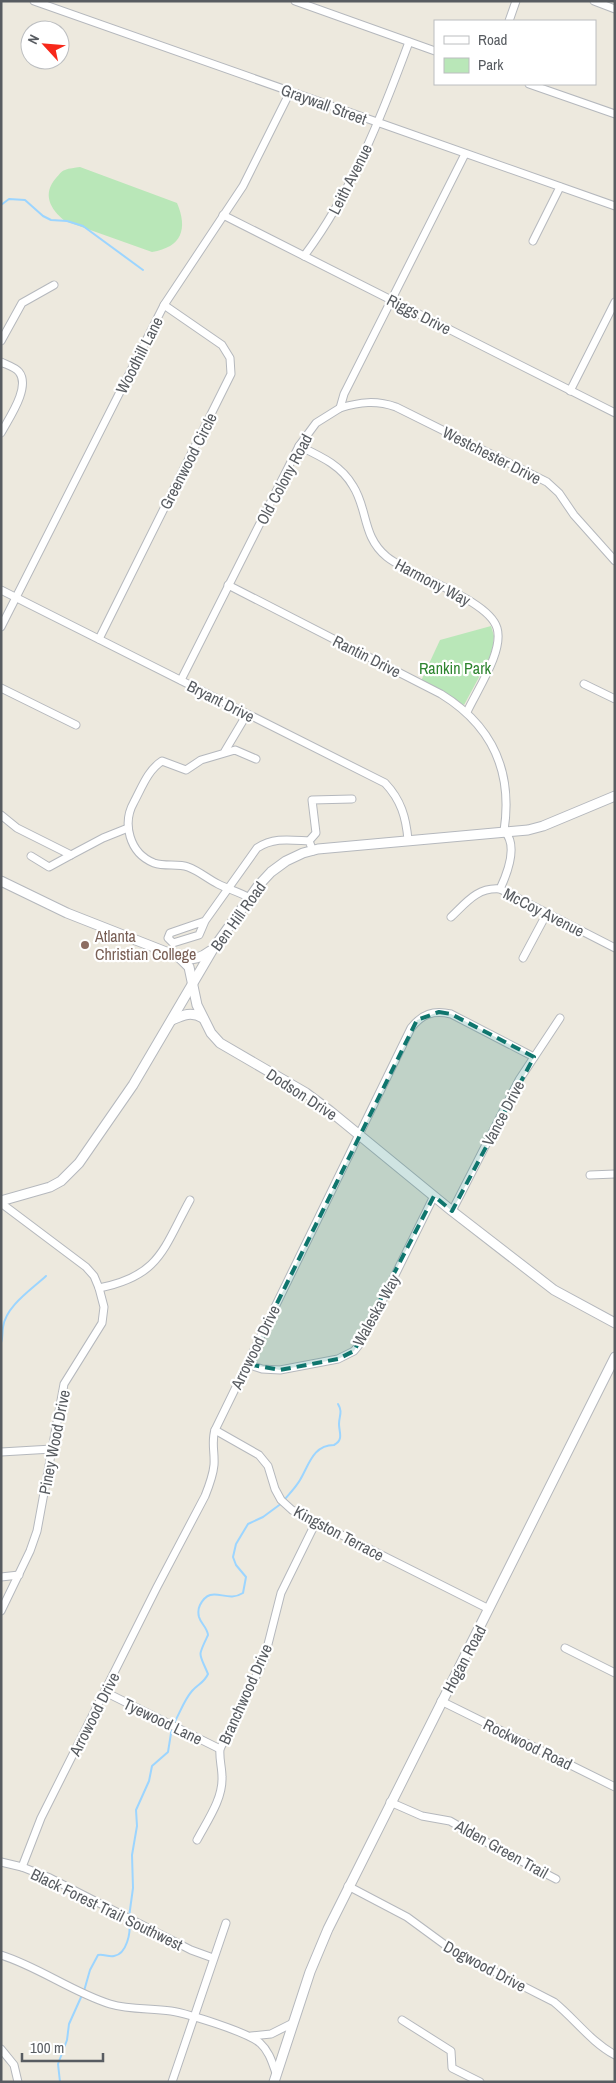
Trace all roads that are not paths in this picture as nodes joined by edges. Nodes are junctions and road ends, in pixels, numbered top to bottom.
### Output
1 (34, 1) edge
2 (295, 1) edge
3 (516, 1) edge
4 (594, 1) edge
5 (615, 8) edge
6 (509, 20) edge
7 (409, 42) junction
8 (434, 50) edge
9 (532, 85) edge
10 (290, 92) junction
11 (615, 114) edge
12 (379, 123) junction
13 (465, 154) junction
14 (560, 187) junction
15 (615, 206) edge
16 (223, 215) junction
17 (532, 241) dead end
18 (304, 256) junction
19 (54, 285) dead end
20 (391, 300) junction
21 (615, 302) edge
22 (164, 305) junction
23 (1, 341) edge
24 (1, 362) edge
25 (570, 391) junction
26 (340, 408) junction
27 (615, 413) edge
28 (1, 433) edge
29 (299, 446) junction
30 (615, 561) edge
31 (228, 585) junction
32 (1, 590) edge
33 (16, 598) junction
34 (1, 627) edge
35 (98, 639) junction
36 (181, 680) junction
37 (584, 684) dead end
38 (1, 688) edge
39 (615, 699) edge
40 (467, 712) junction
41 (247, 714) junction
42 (76, 725) dead end
43 (226, 751) junction
44 (256, 759) dead end
45 (615, 796) edge
46 (352, 799) dead end
47 (1, 815) edge
48 (128, 828) junction
49 (504, 832) junction
50 (408, 840) junction
51 (309, 841) junction
52 (313, 851) junction
53 (71, 855) junction
54 (31, 856) dead end
55 (1, 881) edge
56 (230, 887) junction
57 (500, 888) junction
58 (250, 898) junction
59 (547, 913) junction
60 (451, 917) dead end
61 (205, 921) junction
62 (615, 948) edge
63 (213, 949) junction
64 (524, 958) dead end
65 (181, 959) junction
66 (192, 986) junction
67 (203, 1018) junction
68 (560, 1018) dead end
69 (172, 1020) junction
70 (534, 1057) junction
71 (358, 1134) junction
72 (615, 1174) edge
73 (590, 1175) dead end
74 (434, 1196) junction
75 (190, 1200) dead end
76 (1, 1202) edge
77 (452, 1211) junction
78 (99, 1288) junction
79 (615, 1322) edge
80 (615, 1357) edge
81 (247, 1364) junction
82 (215, 1430) junction
83 (52, 1449) junction
84 (1, 1452) edge
85 (316, 1522) junction
86 (18, 1575) junction
87 (1, 1577) edge
88 (489, 1610) junction
89 (1, 1611) edge
90 (565, 1648) dead end
91 (614, 1671) edge
92 (105, 1692) junction
93 (441, 1701) junction
94 (220, 1749) junction
95 (615, 1787) edge
96 (390, 1802) junction
97 (197, 1840) dead end
98 (1, 1862) edge
99 (22, 1867) junction
100 (556, 1879) dead end
101 (348, 1886) junction
102 (226, 1923) dead end
103 (1, 1955) edge
104 (213, 1958) junction
105 (194, 2017) junction
106 (402, 2020) dead end
107 (293, 2023) junction
108 (251, 2036) junction
109 (1, 2048) edge
110 (615, 2054) edge
111 (275, 2078) edge
112 (18, 2082) edge
113 (172, 2082) edge
114 (480, 2082) edge

1 - 10 street, Graywall Street
2 - 7 street
3 - 6 street
4 - 5 street
7 - 8 street
7 - 12 street, Leith Avenue
9 - 11 street
10 - 12 street, Graywall Street
10 - 16 street, Woodhill Lane
12 - 13 street, Graywall Street
12 - 18 street, Leith Avenue
13 - 14 street, Graywall Street
13 - 20 street
14 - 15 street, Graywall Street
14 - 17 street
16 - 18 street, Riggs Drive
16 - 22 street, Woodhill Lane
18 - 20 street, Riggs Drive
19 - 23 street
20 - 25 street, Riggs Drive
20 - 26 street
21 - 25 street
22 - 33 street, Woodhill Lane
22 - 35 street, Greenwood Circle
24 - 28 street
25 - 27 street, Riggs Drive
26 - 29 street, Old Colony Road
26 - 30 street, Westchester Drive
29 - 31 street, Old Colony Road
29 - 40 street, Harmony Way
31 - 36 street, Old Colony Road
31 - 40 street, Rantin Drive
32 - 33 street, Bryant Drive
33 - 34 street, Woodhill Lane
33 - 35 street, Bryant Drive
35 - 36 street, Bryant Drive
36 - 41 street, Bryant Drive
37 - 39 street
38 - 42 street
40 - 49 street, Rantin Drive
41 - 43 street
41 - 50 street, Bryant Drive
43 - 44 street
43 - 48 street
45 - 49 street, Ben Hill Road
46 - 51 street
47 - 53 street
48 - 53 street
48 - 56 street
49 - 50 street, Ben Hill Road
49 - 57 street, Rantin Drive
50 - 52 street, Ben Hill Road
51 - 52 street
51 - 56 street
52 - 58 street, Ben Hill Road
53 - 54 street
55 - 65 street
56 - 58 street
56 - 61 street
57 - 59 street, McCoy Avenue
57 - 60 street, McCoy Avenue
58 - 63 street, Ben Hill Road
59 - 62 street, McCoy Avenue
59 - 64 street
61 - 61 street
63 - 65 street
63 - 66 street, Ben Hill Road
65 - 66 street, Dodson Drive
66 - 67 street, Dodson Drive
66 - 69 street, Ben Hill Road
67 - 69 street
67 - 71 street, Dodson Drive
68 - 70 street, Vance Drive
69 - 76 street, Ben Hill Road
70 - 71 street, Arrowood Drive
70 - 77 street, Vance Drive
71 - 74 street, Dodson Drive
71 - 81 street, Arrowood Drive
72 - 73 street
74 - 77 street, Dodson Drive
74 - 81 street, Waleska Way
75 - 78 street
76 - 78 street, Piney Wood Drive
77 - 79 street, Dodson Drive
78 - 83 street, Piney Wood Drive
80 - 88 street, Hogan Road
81 - 82 street, Arrowood Drive
82 - 85 street, Kingston Terrace
82 - 92 street, Arrowood Drive
83 - 84 street
83 - 86 street, Piney Wood Drive
85 - 88 street, Kingston Terrace
85 - 94 street, Branchwood Drive
86 - 87 street
86 - 89 street, Piney Wood Drive
88 - 93 street, Hogan Road
90 - 91 street
92 - 94 street, Tyewood Lane
92 - 99 street, Arrowood Drive
93 - 95 street, Rockwood Road
93 - 96 street, Hogan Road
94 - 97 street, Branchwood Drive
96 - 100 street, Alden Green Trail
96 - 101 street, Hogan Road
98 - 99 street, Black Forest Trail Southwest
99 - 104 street, Black Forest Trail Southwest
101 - 107 street, Hogan Road
101 - 110 street, Dogwood Drive
102 - 104 street
103 - 105 street
104 - 105 street
105 - 108 street
105 - 113 street
106 - 114 street
107 - 108 street
107 - 111 street, Hogan Road
108 - 111 street
109 - 112 street

